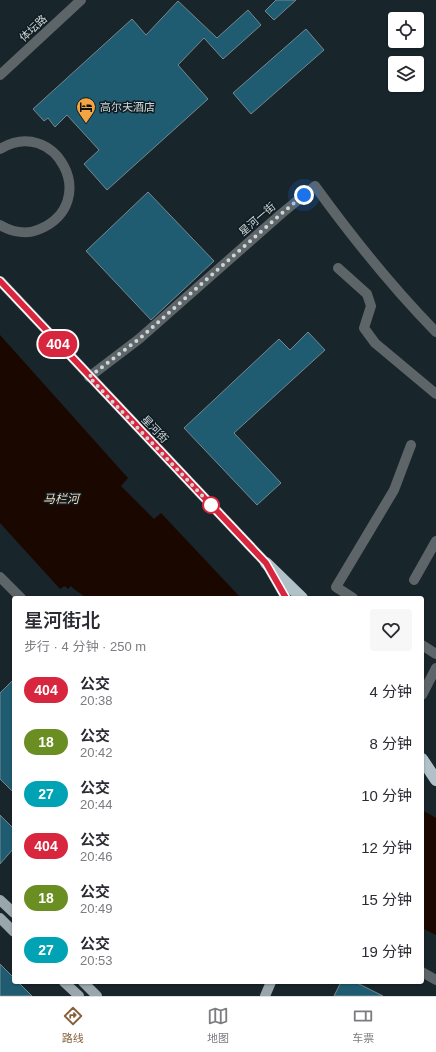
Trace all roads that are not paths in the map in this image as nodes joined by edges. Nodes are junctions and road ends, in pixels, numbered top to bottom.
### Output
1 (82, 0) edge
2 (0, 75) edge
3 (0, 149) edge
4 (0, 225) edge
5 (338, 268) dead end
6 (0, 281) edge
7 (436, 332) edge
8 (89, 377) junction
9 (436, 394) edge
10 (411, 445) dead end
11 (436, 541) edge
12 (266, 563) junction
13 (0, 577) edge
14 (414, 580) dead end
15 (19, 596) edge
16 (285, 596) edge
17 (300, 596) edge
18 (350, 596) edge
19 (424, 646) edge
20 (436, 654) edge
21 (436, 668) edge
22 (424, 691) edge
23 (424, 762) edge
24 (436, 780) edge
25 (0, 900) edge
26 (12, 911) edge
27 (0, 918) edge
28 (12, 930) edge
29 (424, 973) edge
30 (436, 980) edge
31 (66, 984) edge
32 (85, 984) edge
33 (270, 984) edge
34 (79, 996) edge
35 (98, 996) edge
36 (264, 996) edge

1 - 2 street, 体坛路
3 - 4 street
5 - 9 street
6 - 8 main road, 星河街
7 - 8 street, 星河一街
8 - 12 main road, 星河街
10 - 18 street
11 - 14 street
12 - 16 main road, 星河街
12 - 17 highway
13 - 15 street
19 - 20 street
21 - 22 street
23 - 24 highway
25 - 26 main road
27 - 28 main road
29 - 30 street
31 - 34 main road
32 - 35 main road
33 - 36 main road

